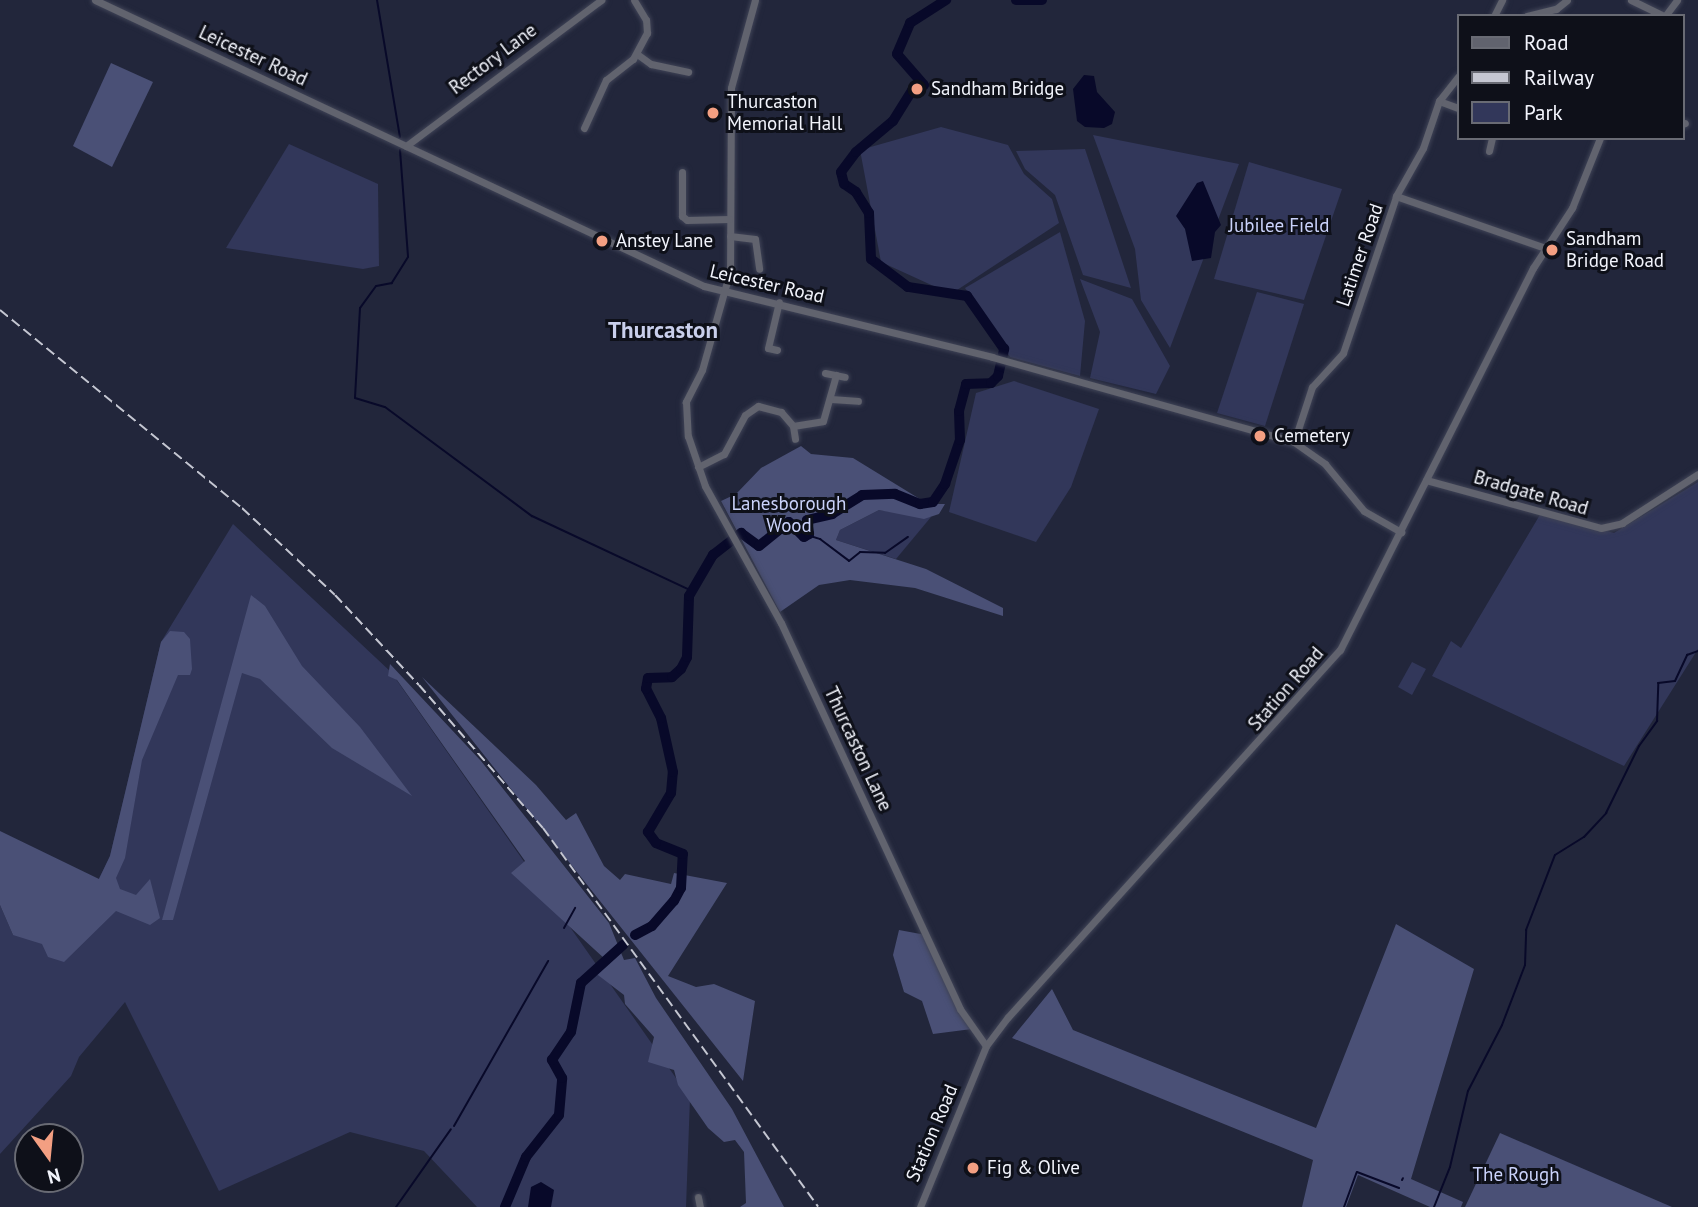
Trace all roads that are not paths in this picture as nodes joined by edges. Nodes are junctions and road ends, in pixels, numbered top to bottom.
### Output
1 (95, 0) edge
2 (601, 0) edge
3 (634, 0) edge
4 (755, 0) edge
5 (1567, 0) edge
6 (1631, 0) edge
7 (1677, 0) edge
8 (1535, 14) edge
9 (1660, 14) edge
10 (1666, 14) edge
11 (637, 54) junction
12 (681, 61) dead end
13 (679, 70) junction
14 (688, 72) dead end
15 (1456, 80) edge
16 (1439, 101) junction
17 (1456, 107) edge
18 (583, 129) dead end
19 (1492, 140) edge
20 (1599, 140) edge
21 (405, 146) junction
22 (1489, 151) dead end
23 (682, 172) dead end
24 (1396, 197) junction
25 (729, 219) junction
26 (730, 236) junction
27 (1545, 248) junction
28 (759, 269) dead end
29 (723, 290) junction
30 (779, 302) junction
31 (758, 346) dead end
32 (768, 348) junction
33 (777, 350) dead end
34 (825, 373) dead end
35 (836, 375) junction
36 (845, 377) dead end
37 (831, 399) junction
38 (858, 401) dead end
39 (793, 426) junction
40 (795, 439) dead end
41 (1294, 442) junction
42 (698, 467) junction
43 (1698, 474) edge
44 (1426, 480) junction
45 (1401, 533) junction
46 (986, 1046) junction
47 (698, 1197) dead end
48 (700, 1207) edge
49 (920, 1207) edge

1 - 21 street, Leicester Road
2 - 21 street, Rectory Lane
3 - 11 street
4 - 25 street
5 - 8 street
6 - 9 street
7 - 10 street
11 - 13 street
11 - 18 street
12 - 13 street
13 - 14 street
15 - 16 street, Latimer Road
16 - 17 street
16 - 24 street, Latimer Road
19 - 22 street
20 - 27 street, Station Road
21 - 29 street, Leicester Road
23 - 25 street
24 - 27 street
24 - 41 street, Latimer Road
25 - 26 street
26 - 28 street
26 - 29 street
27 - 44 street, Station Road
29 - 30 street, Leicester Road
29 - 42 street, Thurcaston Lane
30 - 32 street
30 - 41 street, Leicester Road
31 - 32 street
32 - 33 street
34 - 35 street
35 - 36 street
35 - 37 street
37 - 38 street
37 - 39 street
39 - 40 street
39 - 42 street
41 - 45 street, Leicester Road
42 - 46 street, Thurcaston Lane
43 - 44 street, Bradgate Road
44 - 45 street, Station Road
45 - 46 street, Station Road
46 - 49 street, Station Road
47 - 48 street

